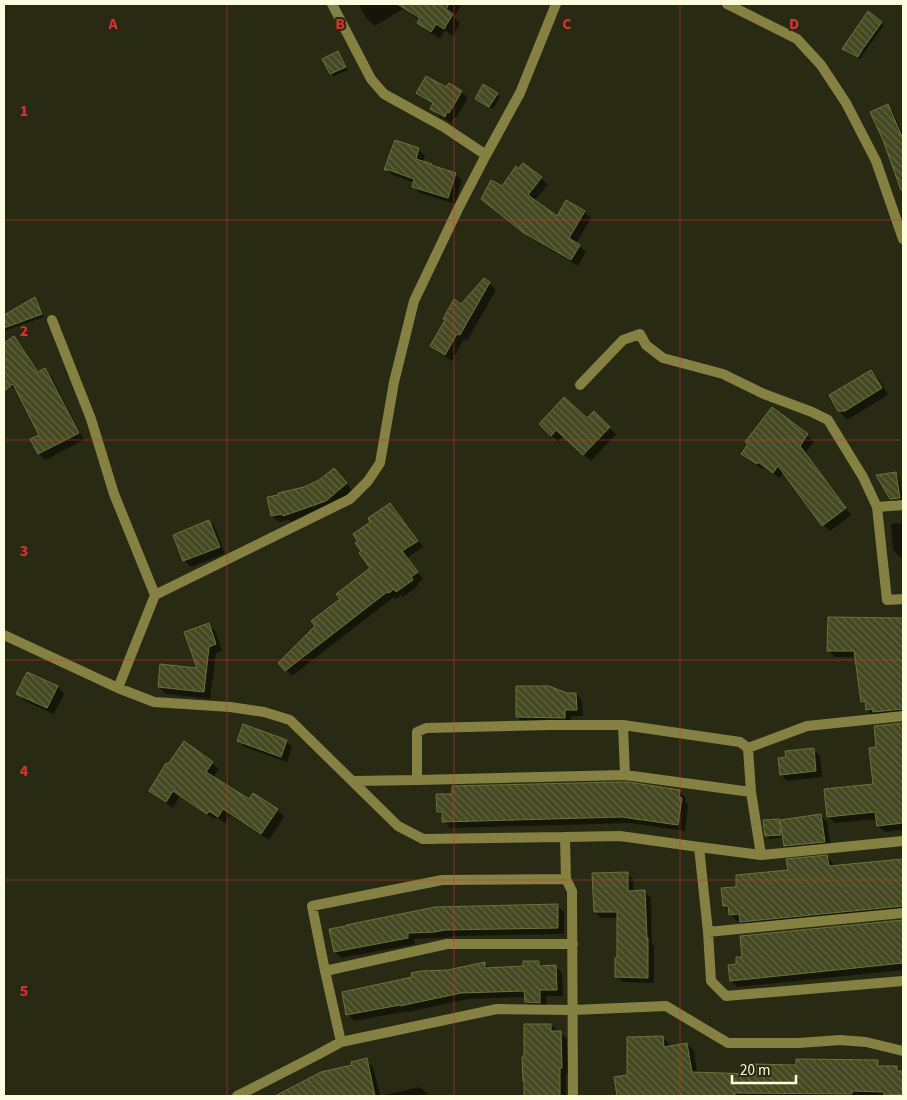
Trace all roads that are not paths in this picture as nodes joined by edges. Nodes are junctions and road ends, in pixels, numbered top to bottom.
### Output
1 (332, 4) edge
2 (556, 4) edge
3 (727, 4) edge
4 (486, 155) junction
5 (903, 239) edge
6 (52, 320) dead end
7 (580, 385) dead end
8 (903, 505) edge
9 (878, 506) junction
10 (155, 595) junction
11 (903, 599) edge
12 (4, 635) edge
13 (118, 688) junction
14 (903, 716) edge
15 (623, 725) junction
16 (748, 748) junction
17 (625, 775) junction
18 (417, 780) junction
19 (353, 781) junction
20 (751, 792) junction
21 (565, 837) junction
22 (903, 841) edge
23 (699, 847) junction
24 (761, 855) junction
25 (566, 880) junction
26 (903, 914) edge
27 (708, 932) junction
28 (572, 944) junction
29 (325, 971) junction
30 (903, 981) edge
31 (573, 1010) junction
32 (341, 1042) junction
33 (903, 1051) edge
34 (238, 1096) edge
35 (573, 1096) edge

1 - 4 street
2 - 4 street
3 - 5 street
4 - 10 street
6 - 10 street
7 - 9 street
8 - 9 street
9 - 11 street
10 - 13 street
12 - 13 street
13 - 19 street
14 - 16 street
15 - 16 street
15 - 17 street
15 - 18 street
16 - 20 street
17 - 18 street
17 - 20 street
18 - 19 street
19 - 21 street
20 - 24 street
21 - 23 street
21 - 25 street
22 - 24 street
23 - 24 street
23 - 27 street
25 - 28 street
25 - 29 street
26 - 27 street
27 - 30 street
28 - 29 street
28 - 31 street
29 - 32 street
31 - 32 street
31 - 33 street
31 - 35 street
32 - 34 street

